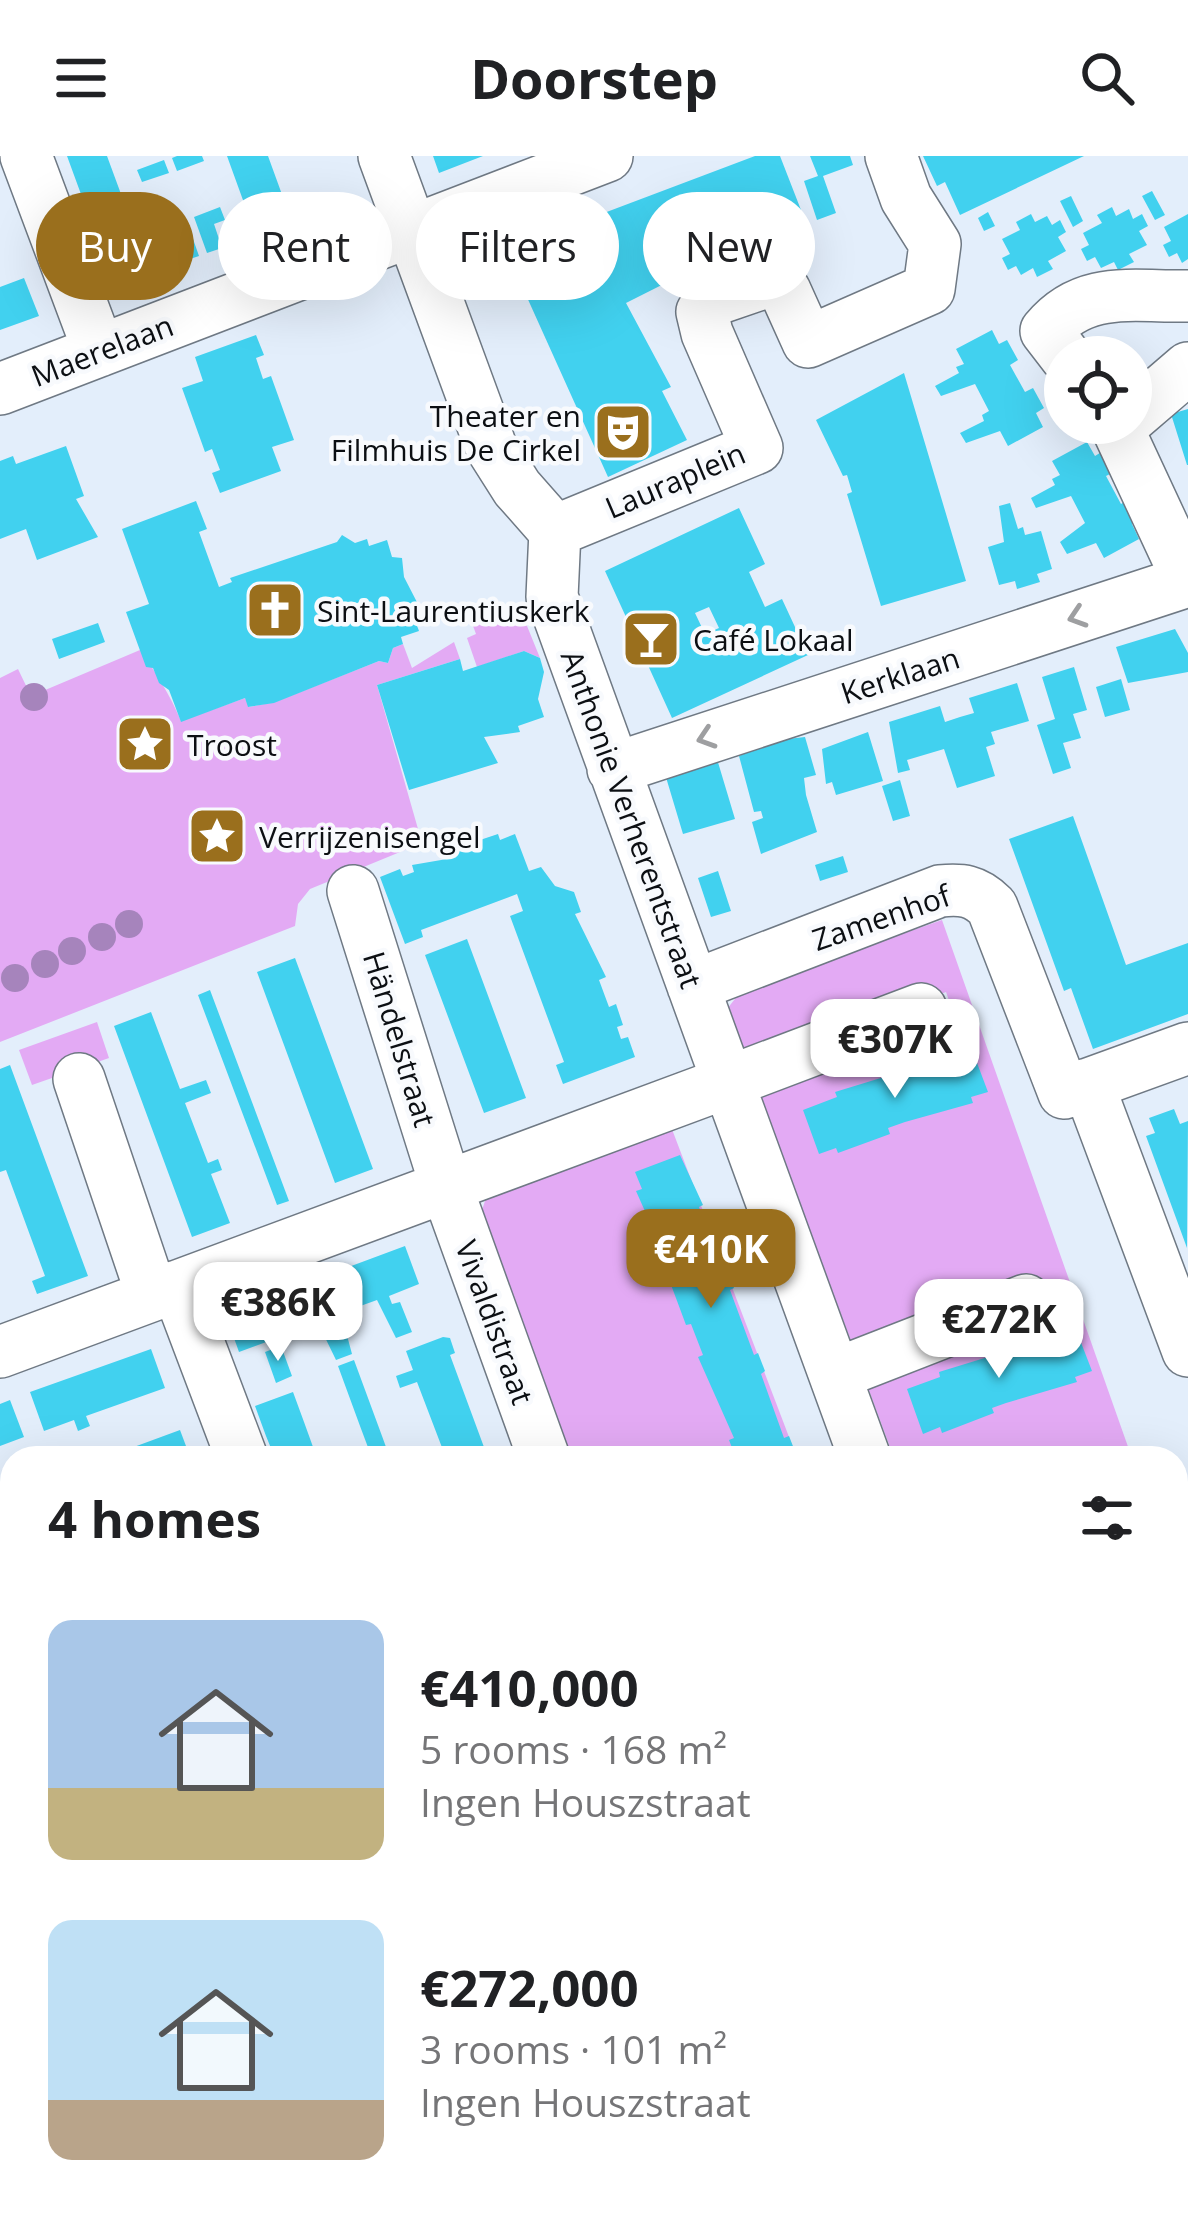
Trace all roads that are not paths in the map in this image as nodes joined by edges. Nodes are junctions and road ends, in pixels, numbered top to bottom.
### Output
1 (26, 156) edge
2 (383, 156) edge
3 (607, 156) edge
4 (891, 156) edge
5 (411, 231) junction
6 (1188, 296) edge
7 (1050, 336) edge
8 (99, 351) junction
9 (1188, 368) edge
10 (0, 388) edge
11 (1152, 398) edge
12 (1131, 444) edge
13 (555, 531) junction
14 (1188, 580) edge
15 (613, 769) junction
16 (353, 891) dead end
17 (692, 986) junction
18 (921, 1010) dead end
19 (1188, 1048) edge
20 (79, 1079) dead end
21 (728, 1082) junction
22 (1088, 1084) junction
23 (446, 1186) junction
24 (165, 1290) junction
25 (1026, 1300) dead end
26 (1188, 1351) edge
27 (0, 1352) edge
28 (836, 1374) junction
29 (236, 1446) edge
30 (540, 1446) edge
31 (861, 1446) edge

1 - 8 street
2 - 5 street
3 - 5 street, Maerelaan
4 - 13 street, Lauraplein
5 - 8 street, Maerelaan
5 - 13 street
6 - 7 street
8 - 10 street, Maerelaan
9 - 11 street
12 - 14 street
13 - 15 street, Anthonie Verherentstraat
14 -> 15 street, Kerklaan
15 - 17 street, Anthonie Verherentstraat
16 - 23 street, Händelstraat
17 - 21 street, Anthonie Verherentstraat
17 - 22 street, Zamenhof
18 - 21 street
19 - 22 street
20 - 24 street
21 - 23 street
21 - 28 street, Anthonie Verherentstraat
22 - 26 street
23 - 24 street
23 - 30 street, Vivaldistraat
24 - 27 street
24 - 29 street
25 - 28 street
28 - 31 street, Anthonie Verherentstraat

